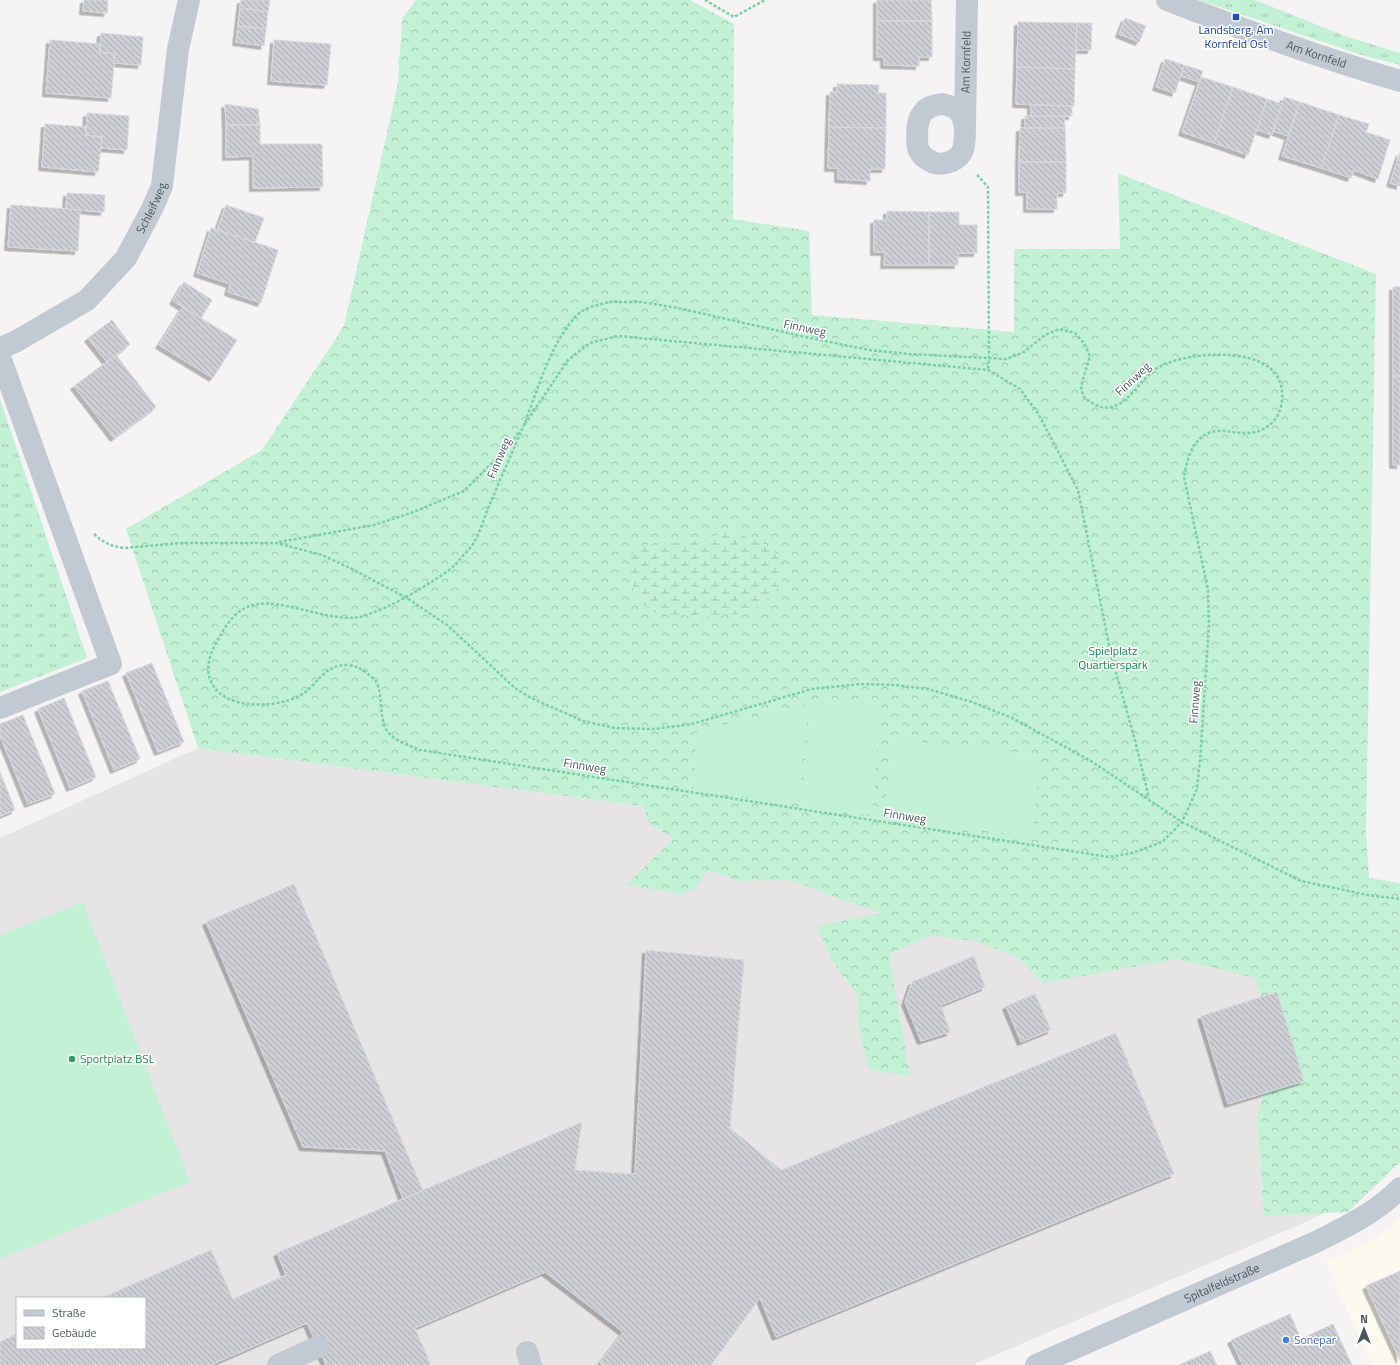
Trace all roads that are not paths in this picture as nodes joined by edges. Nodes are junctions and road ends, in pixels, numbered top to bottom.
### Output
1 (188, 0) edge
2 (968, 0) edge
3 (1167, 0) edge
4 (1400, 81) edge
5 (965, 124) junction
6 (0, 348) edge
7 (0, 357) edge
8 (0, 708) edge
9 (1400, 1188) edge
10 (318, 1348) dead end
11 (278, 1365) edge
12 (1036, 1365) edge

1 - 6 street, Schleifweg
2 - 5 street, Am Kornfeld
3 - 4 street, Am Kornfeld
5 - 5 street, Am Kornfeld
7 - 8 street
9 - 12 street, Spitalfeldstraße
10 - 11 street

